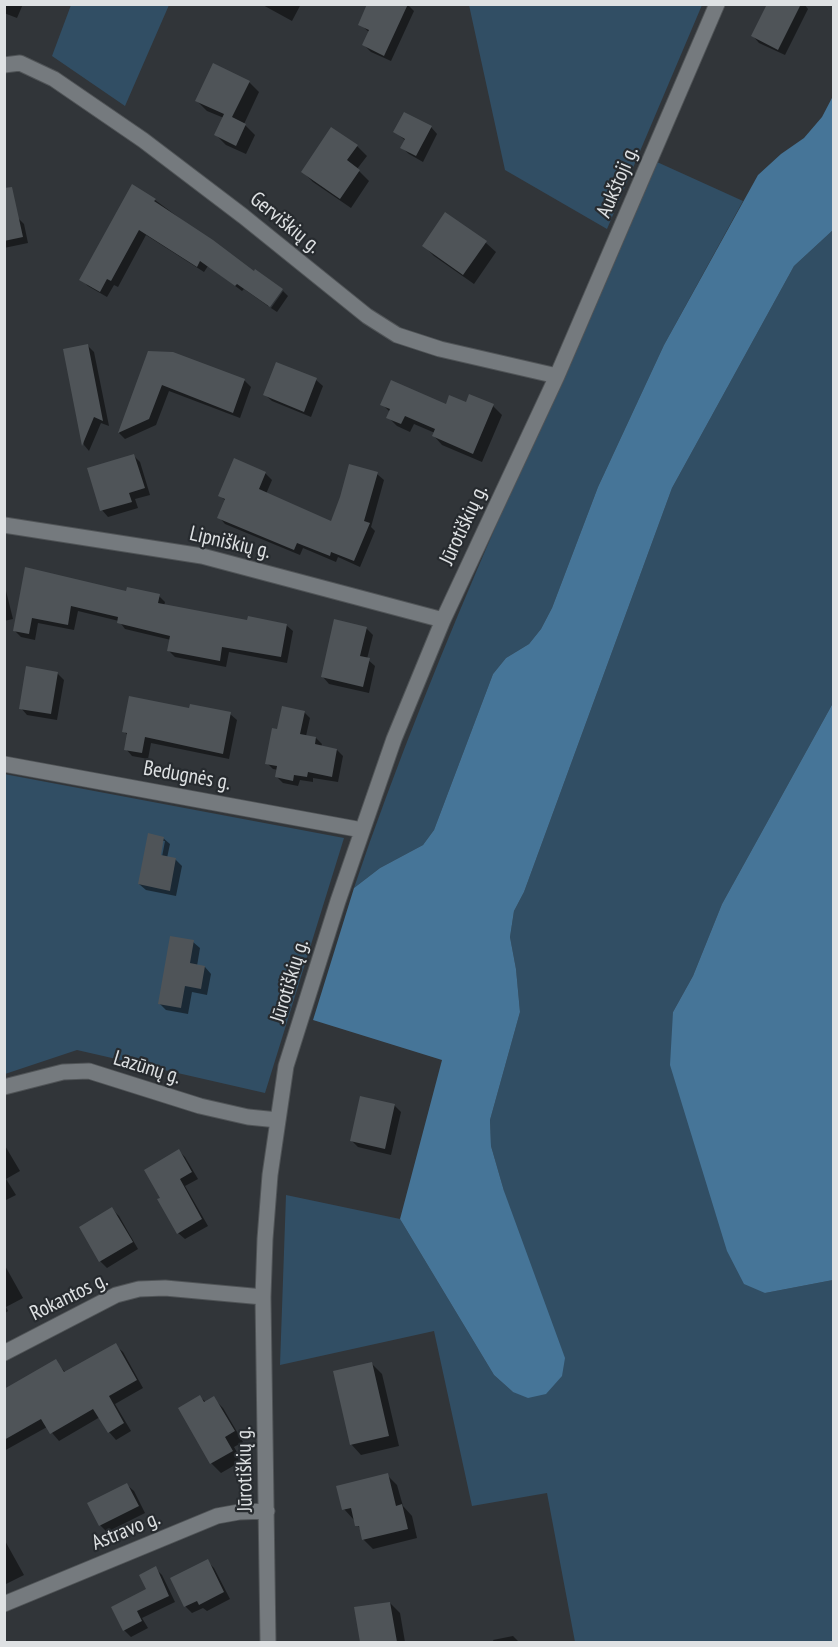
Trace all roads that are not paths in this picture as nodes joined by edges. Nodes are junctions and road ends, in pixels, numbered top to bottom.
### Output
1 (717, 4) edge
2 (4, 65) edge
3 (557, 376) junction
4 (4, 525) edge
5 (443, 620) junction
6 (4, 764) edge
7 (362, 830) junction
8 (4, 1087) edge
9 (278, 1120) junction
10 (263, 1297) junction
11 (4, 1353) edge
12 (267, 1511) junction
13 (4, 1604) edge
14 (268, 1642) edge

1 - 3 street, Aukštoji g.
2 - 3 street, Gerviškių g.
3 - 5 street, Jūrotiškių g.
4 - 5 street, Lipniškių g.
5 - 7 street, Jūrotiškių g.
6 - 7 street, Bedugnės g.
7 - 9 street, Jūrotiškių g.
8 - 9 street, Lazūnų g.
9 - 10 street, Jūrotiškių g.
10 - 11 street, Rokantos g.
10 - 12 street, Jūrotiškių g.
12 - 13 street, Astravo g.
12 - 14 street, Jūrotiškių g.

